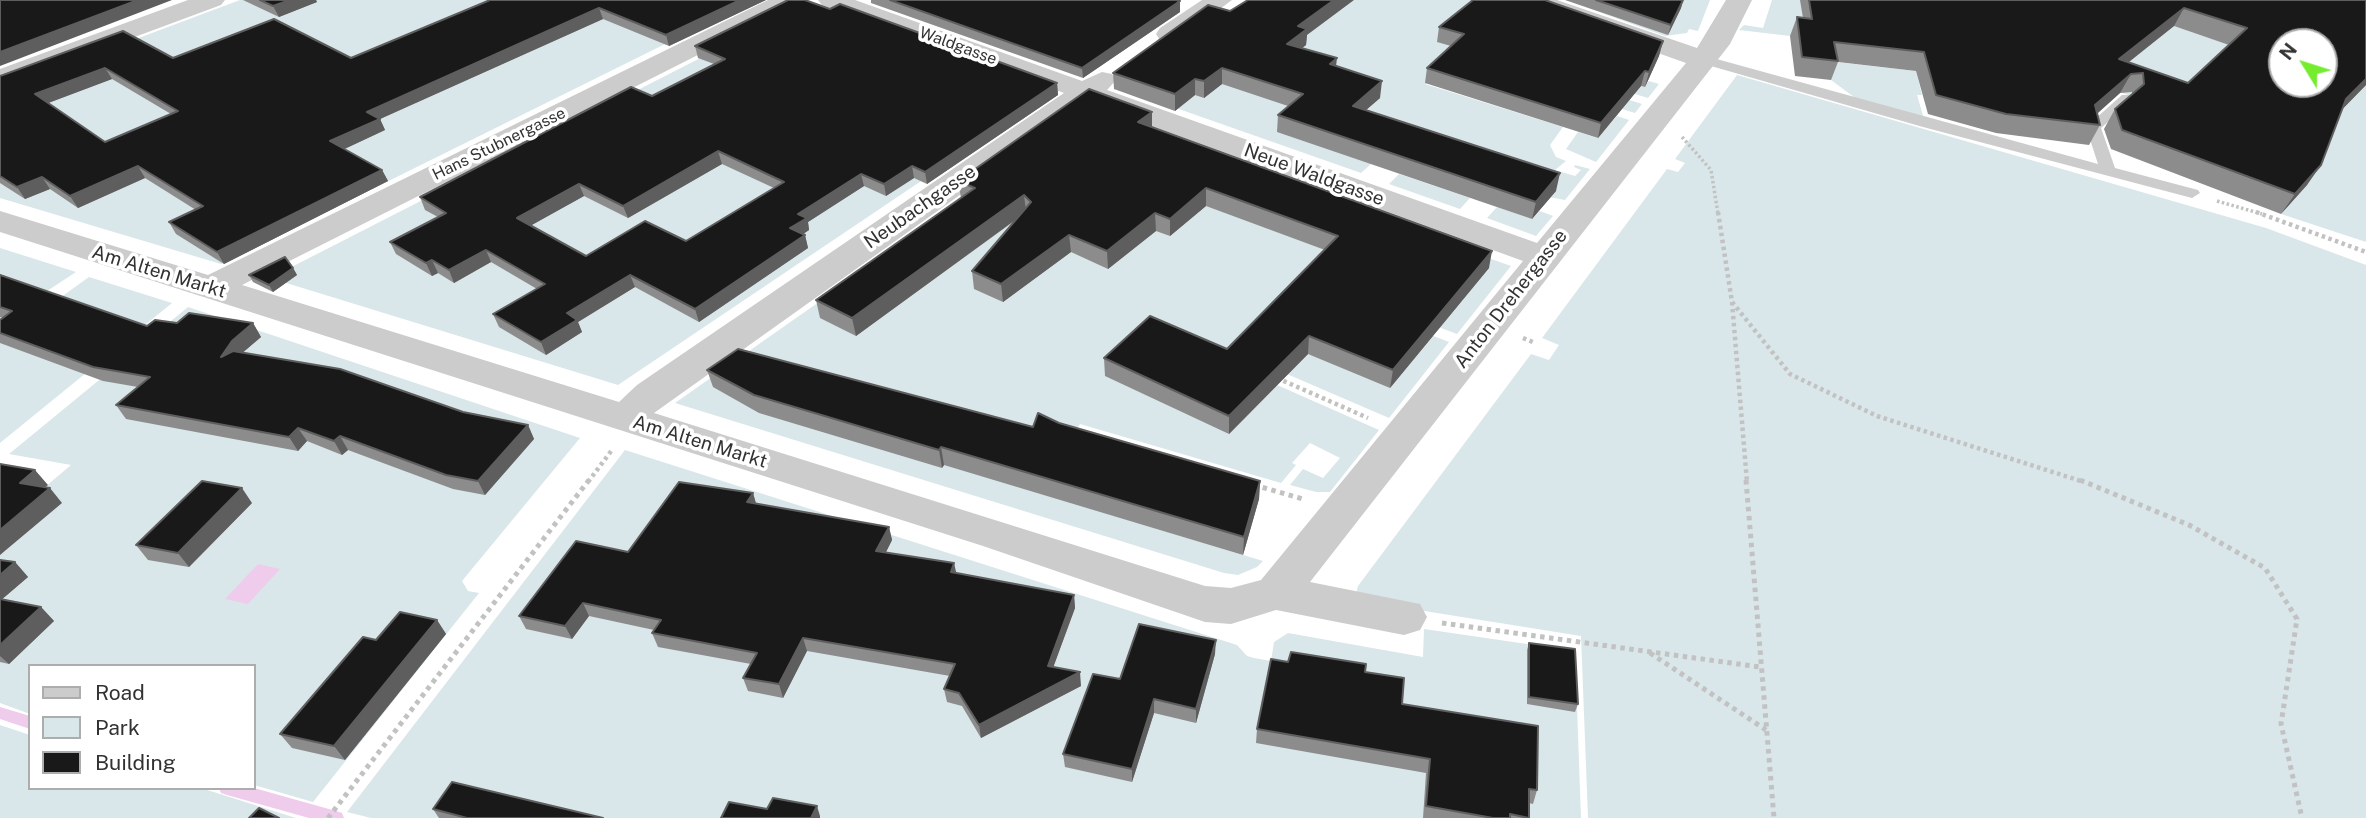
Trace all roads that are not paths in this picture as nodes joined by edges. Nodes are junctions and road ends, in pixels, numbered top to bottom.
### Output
1 (212, 0) edge
2 (789, 0) edge
3 (831, 0) edge
4 (1219, 0) edge
5 (1532, 0) edge
6 (1739, 0) edge
7 (1702, 59) junction
8 (0, 79) edge
9 (1085, 92) junction
10 (2127, 98) edge
11 (2108, 171) junction
12 (2192, 193) road end
13 (0, 221) edge
14 (1544, 257) junction
15 (209, 288) junction
16 (630, 420) junction
17 (1276, 593) junction
18 (1404, 617) road end

1 - 8 street
2 - 15 street, Hans Stubnergasse
3 - 9 street, Waldgasse
4 - 9 street, Neubachgasse
5 - 7 street
6 - 7 street, Anton Drehergasse
7 - 11 lane
7 - 14 street, Anton Drehergasse
9 - 14 street, Neue Waldgasse
9 - 16 street, Neubachgasse
10 - 11 lane
11 - 12 lane
13 - 15 street, Am Alten Markt
14 - 17 street, Anton Drehergasse
15 - 16 street, Am Alten Markt
16 - 17 street, Am Alten Markt
17 - 18 street, Am Alten Markt

